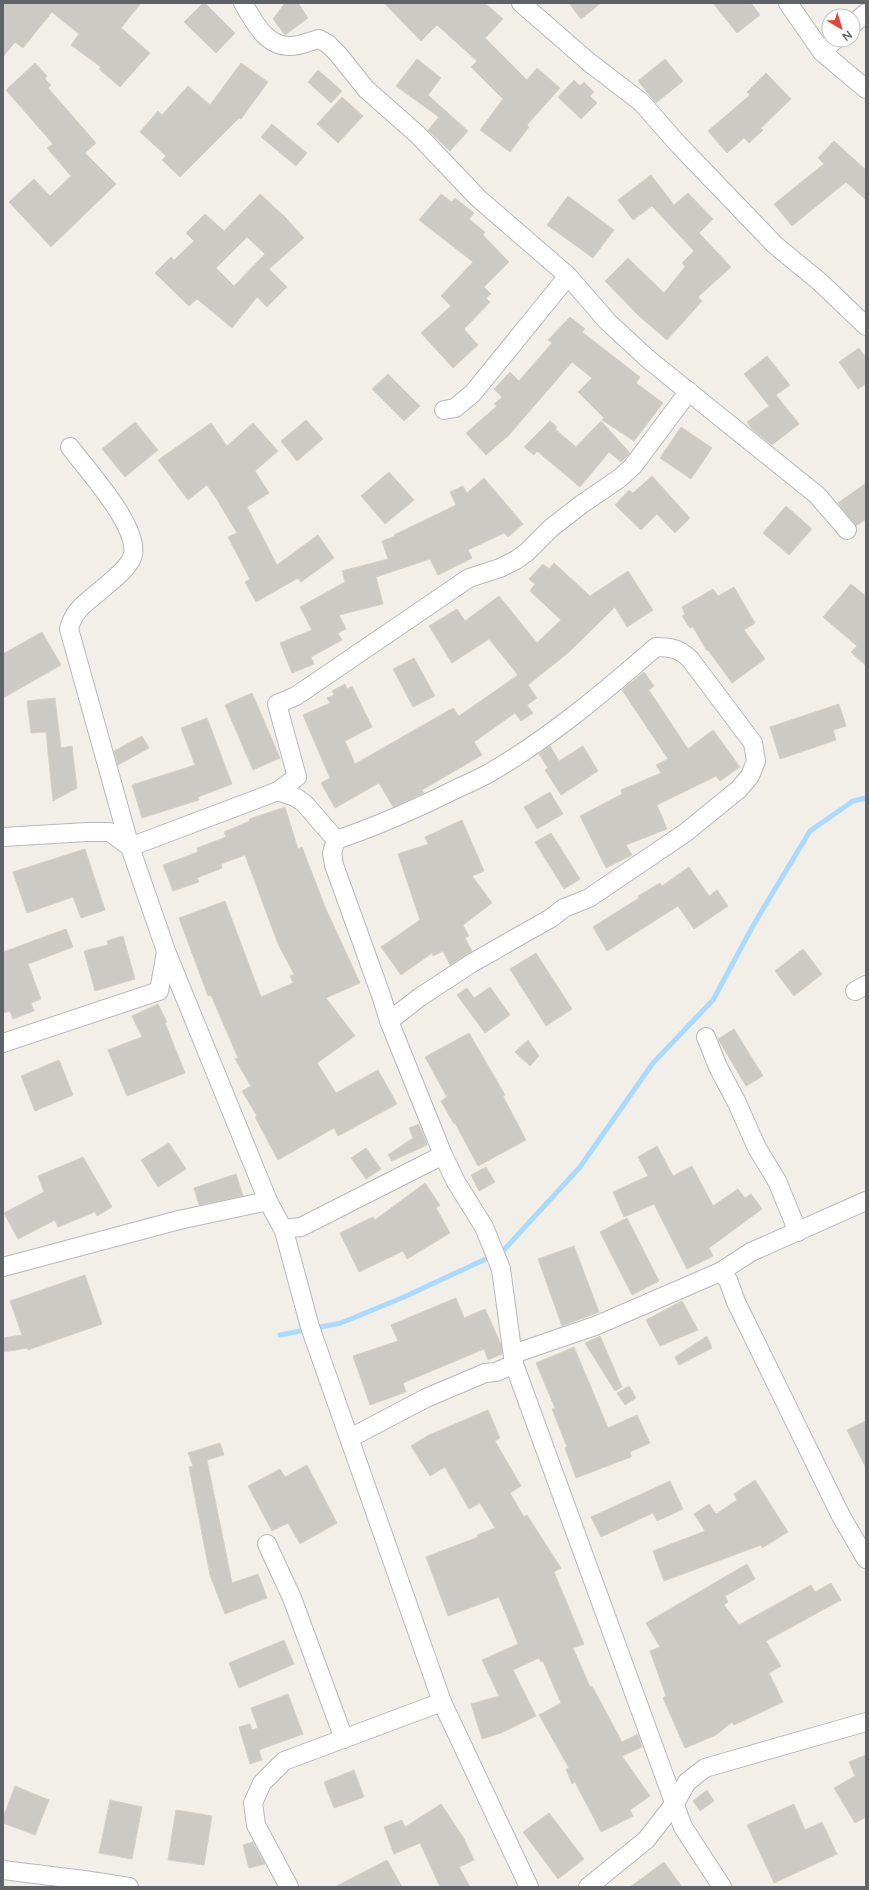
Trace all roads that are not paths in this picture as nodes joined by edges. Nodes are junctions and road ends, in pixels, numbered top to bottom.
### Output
1 (243, 3) edge
2 (521, 3) edge
3 (788, 3) edge
4 (821, 38) edge
5 (831, 48) edge
6 (866, 89) edge
7 (568, 276) junction
8 (866, 326) edge
9 (689, 391) junction
10 (444, 410) dead end
11 (70, 447) dead end
12 (847, 530) dead end
13 (297, 777) junction
14 (278, 791) junction
15 (304, 803) junction
16 (3, 837) edge
17 (336, 840) junction
18 (130, 847) junction
19 (166, 951) junction
20 (389, 1021) junction
21 (706, 1038) dead end
22 (3, 1043) edge
23 (443, 1155) junction
24 (866, 1201) edge
25 (268, 1202) junction
26 (284, 1231) junction
27 (798, 1232) junction
28 (3, 1267) edge
29 (720, 1272) junction
30 (514, 1359) junction
31 (350, 1438) junction
32 (267, 1544) dead end
33 (866, 1559) edge
34 (442, 1702) junction
35 (866, 1722) edge
36 (344, 1739) junction
37 (675, 1802) junction
38 (3, 1871) edge
39 (130, 1887) edge
40 (289, 1887) edge
41 (529, 1887) edge
42 (588, 1887) edge
43 (722, 1887) edge

1 - 7 street
2 - 8 street
3 - 4 street
5 - 6 street
7 - 9 street
7 - 10 street
9 - 12 street
9 - 13 street
11 - 18 street
13 - 14 street
13 - 15 street
14 - 15 street
14 - 18 street
15 - 17 street
16 - 18 street
17 - 20 street
17 - 20 street
18 - 19 street
19 - 22 street
19 - 25 street
20 - 23 street
21 - 27 street
23 - 26 street
23 - 30 street
24 - 27 street
25 - 26 street
25 - 28 street
26 - 31 street
27 - 29 street
29 - 30 street
29 - 33 street
30 - 31 street
30 - 37 street
31 - 34 street
32 - 36 street
34 - 36 street
34 - 41 street
35 - 37 street
36 - 40 street
37 - 42 street
37 - 43 street
38 - 39 street

